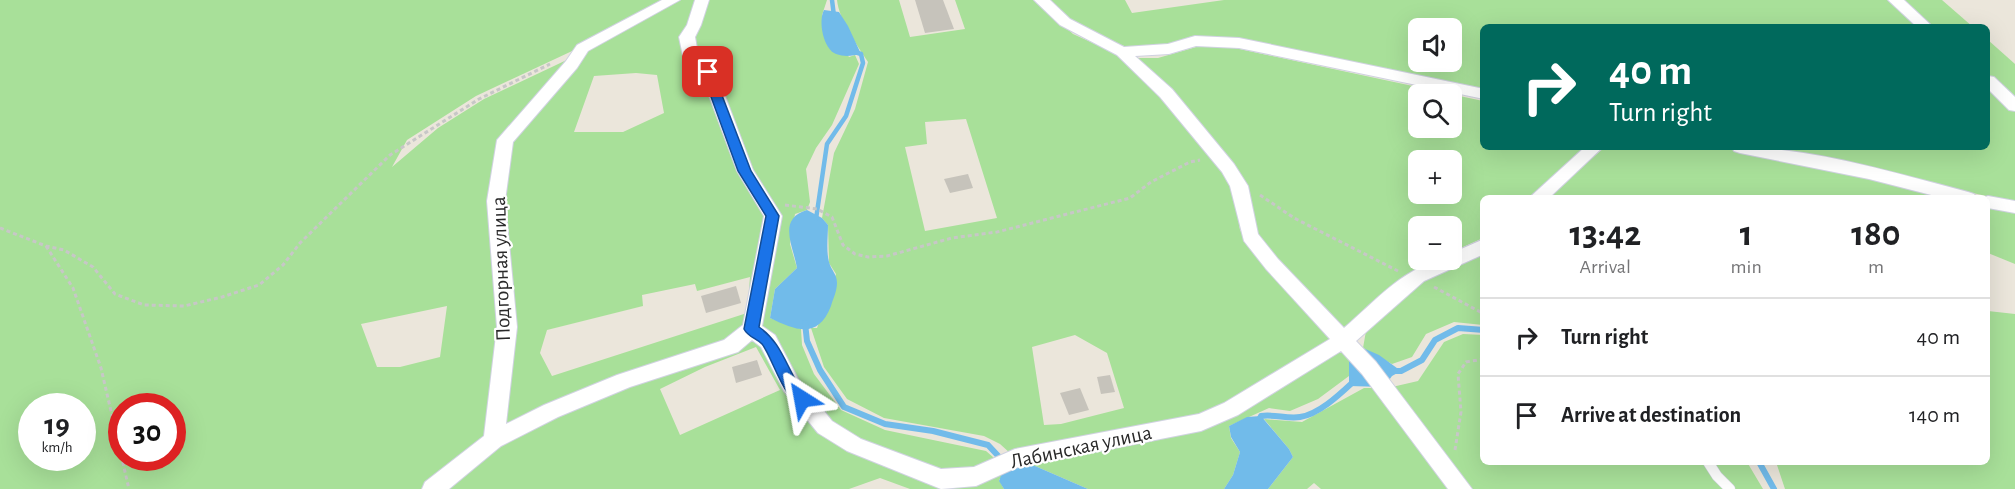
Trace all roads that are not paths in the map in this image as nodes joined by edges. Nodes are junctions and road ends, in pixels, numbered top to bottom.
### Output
1 (673, 0) edge
2 (702, 0) edge
3 (1041, 0) edge
4 (1896, 0) edge
5 (1923, 24) edge
6 (1122, 52) junction
7 (1990, 83) edge
8 (1480, 93) edge
9 (2015, 106) edge
10 (1592, 150) edge
11 (1755, 150) edge
12 (1545, 195) edge
13 (1956, 195) edge
14 (1990, 202) edge
15 (2015, 207) edge
16 (1480, 248) edge
17 (752, 329) junction
18 (1344, 340) junction
19 (494, 440) junction
20 (1710, 465) edge
21 (1457, 484) edge
22 (432, 489) edge
23 (1730, 489) edge

1 - 19 street, Подгорная улица
2 - 17 street
3 - 6 street
4 - 5 street
6 - 8 street
6 - 18 street
7 - 9 street
10 - 12 street
11 - 13 street
14 - 15 street
16 - 18 street, Лабинская улица
17 - 18 street, Лабинская улица
17 - 19 street
18 - 21 street
19 - 22 street
20 - 23 lane

